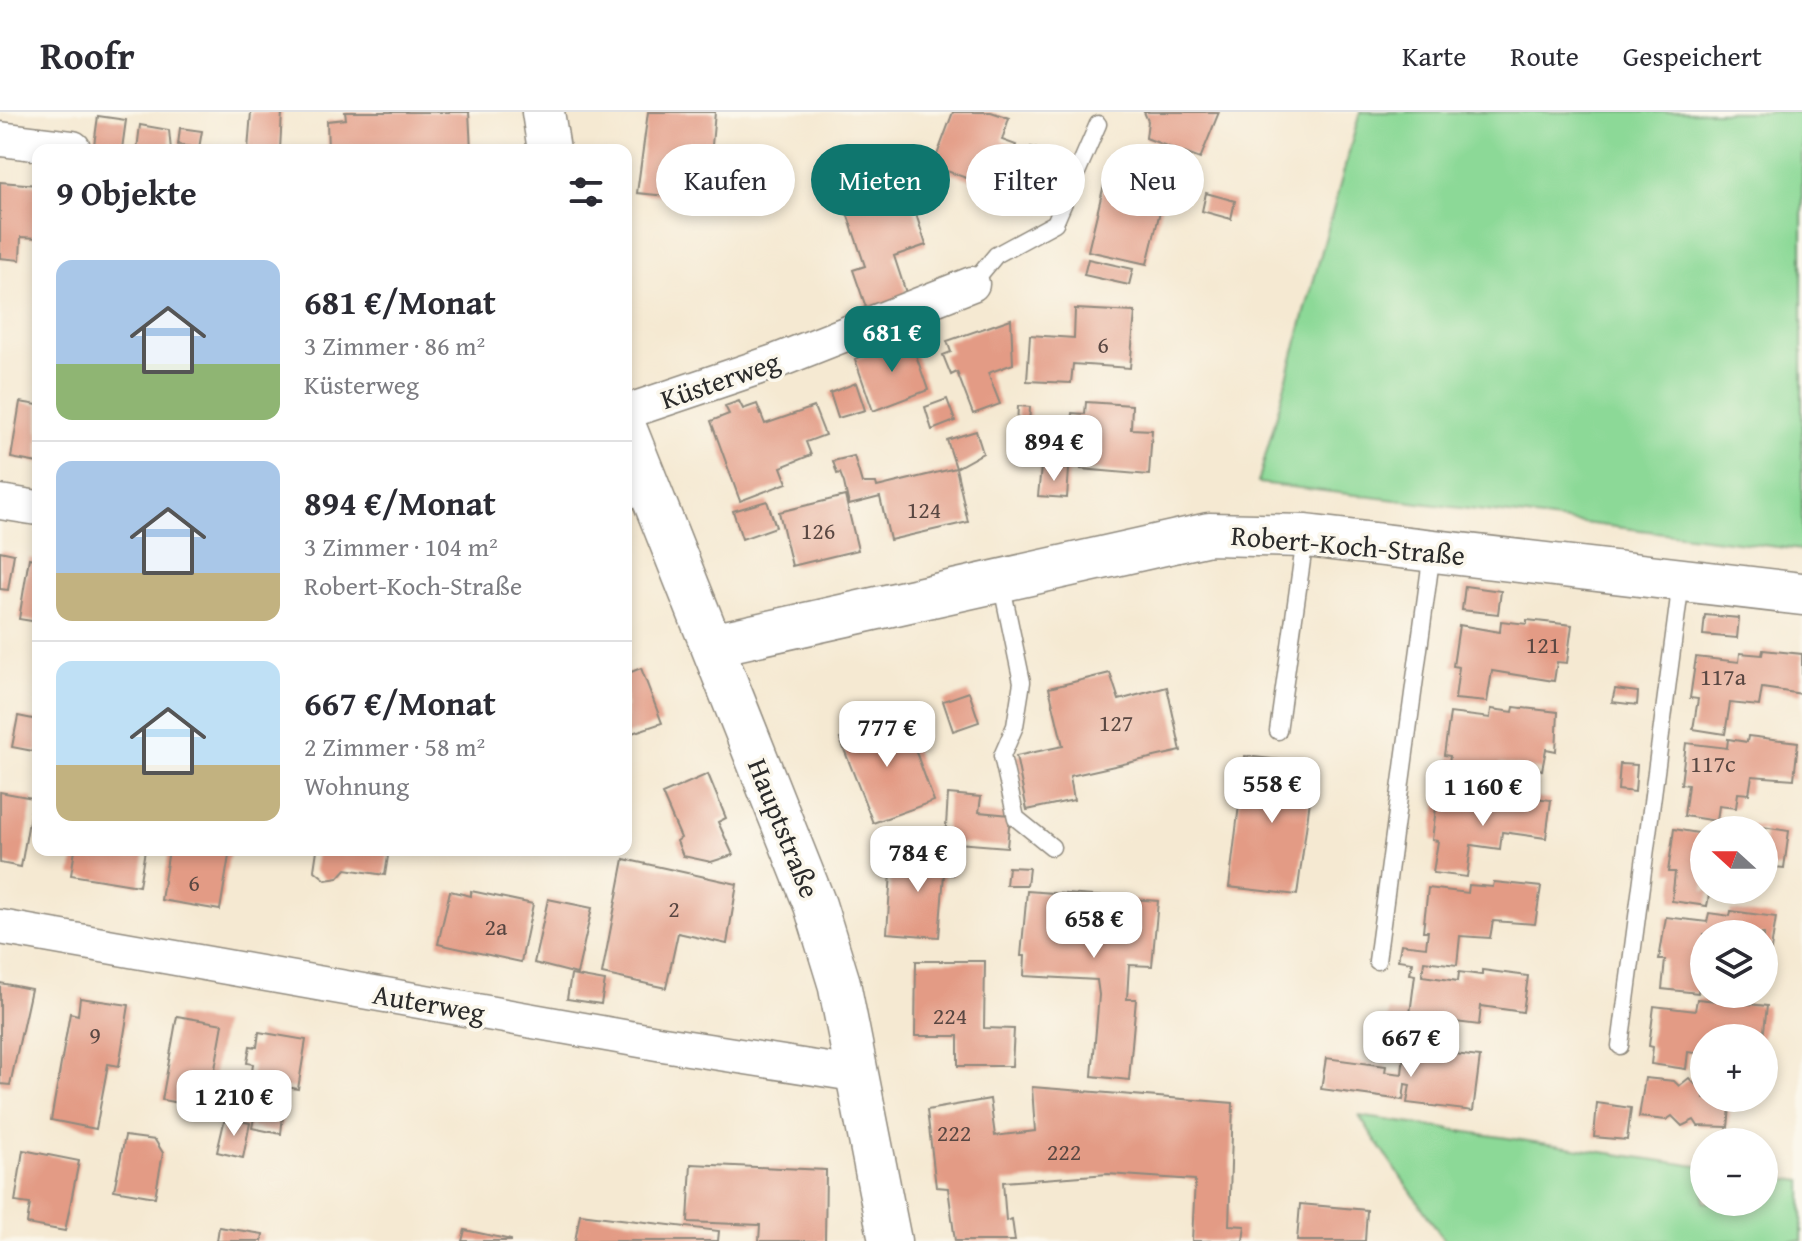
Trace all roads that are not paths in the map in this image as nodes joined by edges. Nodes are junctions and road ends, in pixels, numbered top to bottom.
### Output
1 (543, 112) edge
2 (1098, 124) dead end
3 (0, 139) edge
4 (41, 144) edge
5 (548, 144) edge
6 (972, 284) joint
7 (632, 410) edge
8 (632, 445) edge
9 (0, 502) edge
10 (32, 507) edge
11 (1306, 536) junction
12 (1432, 550) junction
13 (1681, 580) junction
14 (1001, 581) junction
15 (1802, 594) edge
16 (712, 645) junction
17 (1278, 731) dead end
18 (1052, 847) dead end
19 (0, 927) edge
20 (1377, 961) dead end
21 (1620, 1046) dead end
22 (860, 1075) junction
23 (890, 1241) edge

1 - 5 street
2 - 6 lane, Küsterweg
3 - 4 street
6 - 7 street, Küsterweg
8 - 16 street, Hauptstraße
9 - 10 street
11 - 12 street, Robert-Koch-Straße
11 - 14 street, Robert-Koch-Straße
11 - 17 lane
12 - 13 street, Robert-Koch-Straße
12 - 20 lane
13 - 15 street, Robert-Koch-Straße
13 - 21 lane
14 - 16 street, Robert-Koch-Straße
14 - 18 lane
16 - 22 street, Hauptstraße
19 - 22 street, Auterweg
22 - 23 street, Hauptstraße

